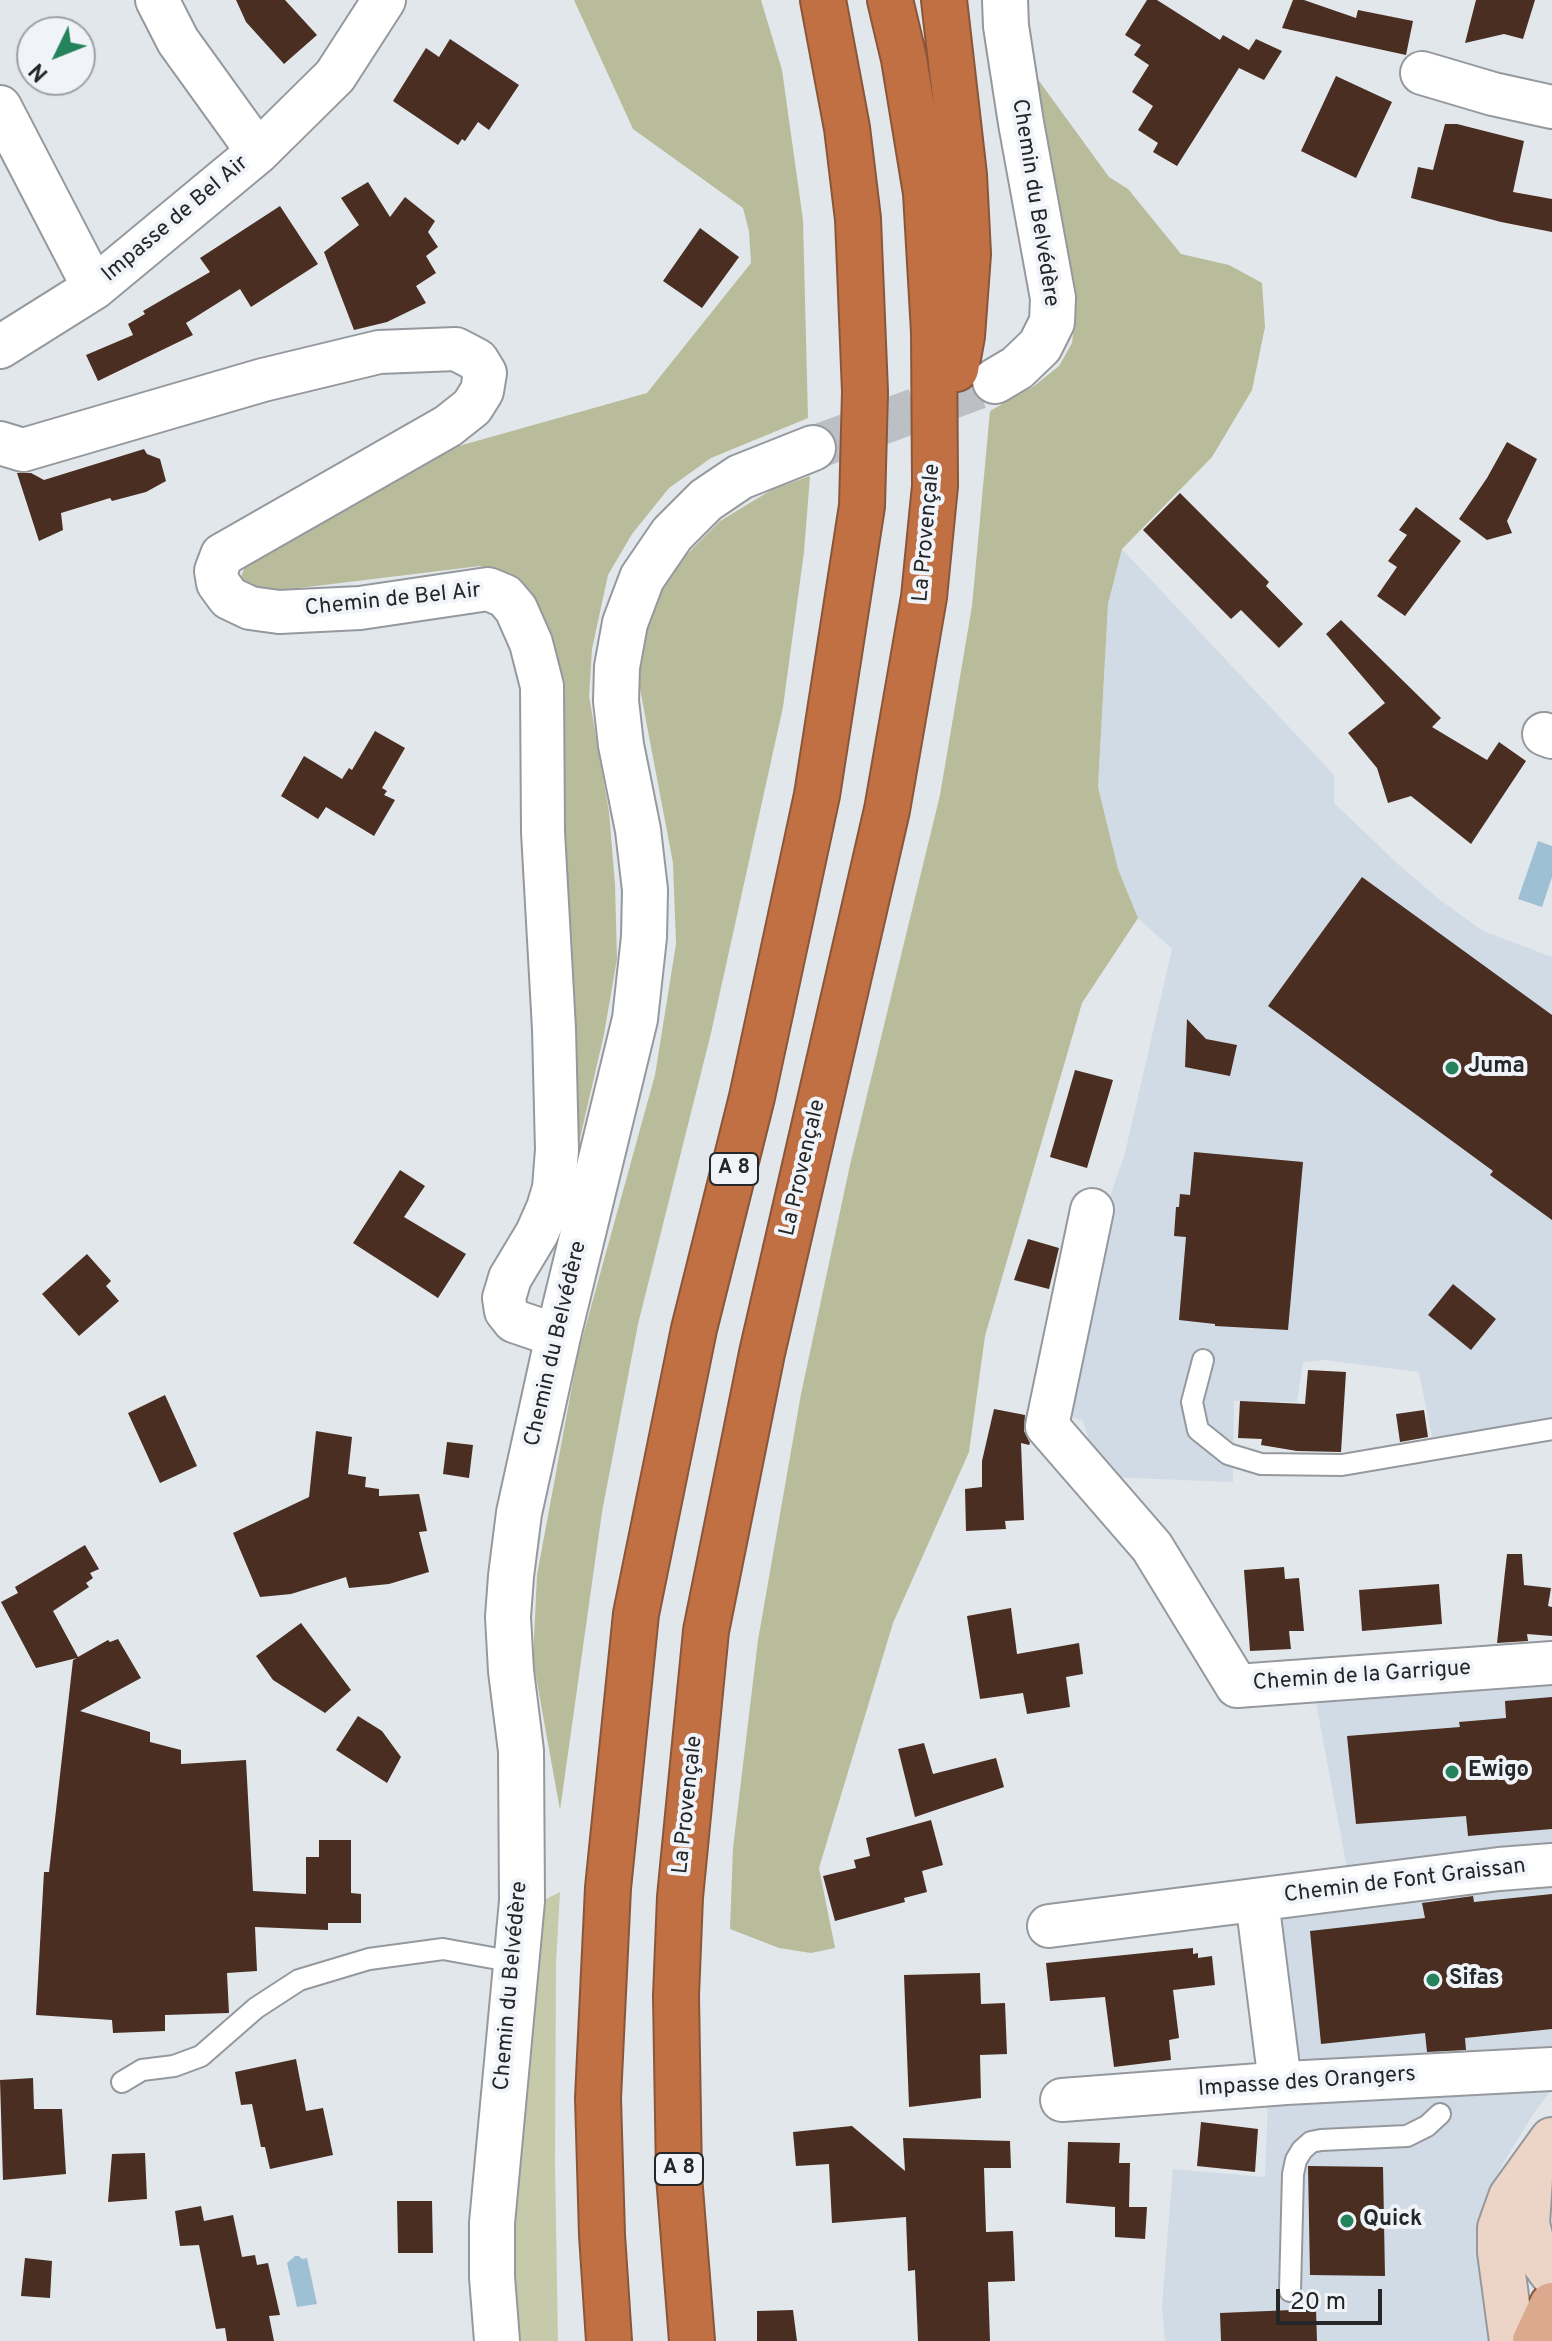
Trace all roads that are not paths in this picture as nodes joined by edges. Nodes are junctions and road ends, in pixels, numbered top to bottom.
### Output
1 (157, 0) edge
2 (384, 0) edge
3 (823, 0) edge
4 (890, 0) edge
5 (944, 0) edge
6 (1005, 0) edge
7 (1422, 73) dead end
8 (0, 107) edge
9 (1552, 107) edge
10 (258, 152) junction
11 (94, 288) junction
12 (0, 347) edge
13 (995, 381) tunnel mouth
14 (0, 443) edge
15 (813, 448) tunnel mouth
16 (935, 486) junction
17 (1092, 1210) dead end
18 (558, 1336) junction
19 (1203, 1360) dead end
20 (1552, 1429) edge
21 (1552, 1663) edge
22 (1552, 1865) edge
23 (1257, 1900) junction
24 (1049, 1926) dead end
25 (515, 1962) junction
26 (1552, 2069) edge
27 (122, 2082) dead end
28 (1280, 2083) junction
29 (1062, 2100) dead end
30 (1440, 2114) dead end
31 (1541, 2156) edge
32 (1552, 2273) edge
33 (1290, 2291) dead end
34 (1552, 2305) edge
35 (497, 2341) edge
36 (609, 2341) edge
37 (692, 2341) edge
38 (1512, 2341) edge
39 (1535, 2341) edge

1 - 10 street, Impasse de Bel Air
2 - 10 street, Impasse de Bel Air
3 - 36 highway, A 8
4 - 16 highway, La Provençale / A 8
5 - 16 highway
6 - 13 street, Chemin du Belvédère
7 - 9 street
8 - 11 street, Impasse de Bel Air
10 - 11 street, Impasse de Bel Air
11 - 12 street, Impasse de Bel Air
14 - 18 street, Chemin de Bel Air
15 - 18 street, Chemin du Belvédère
16 - 37 highway, La Provençale / A 8
17 - 21 street, Chemin de la Garrigue
18 - 25 street, Chemin du Belvédère
19 - 20 lane
22 - 23 street, Chemin de Font Graissan
23 - 24 street, Chemin de Font Graissan
23 - 28 street, Chemin de Font Graissan
25 - 27 lane
25 - 35 street, Chemin du Belvédère
26 - 28 street, Impasse des Orangers
28 - 29 street, Impasse des Orangers
30 - 33 lane
31 - 32 main road
31 - 38 main road
34 - 39 main road

